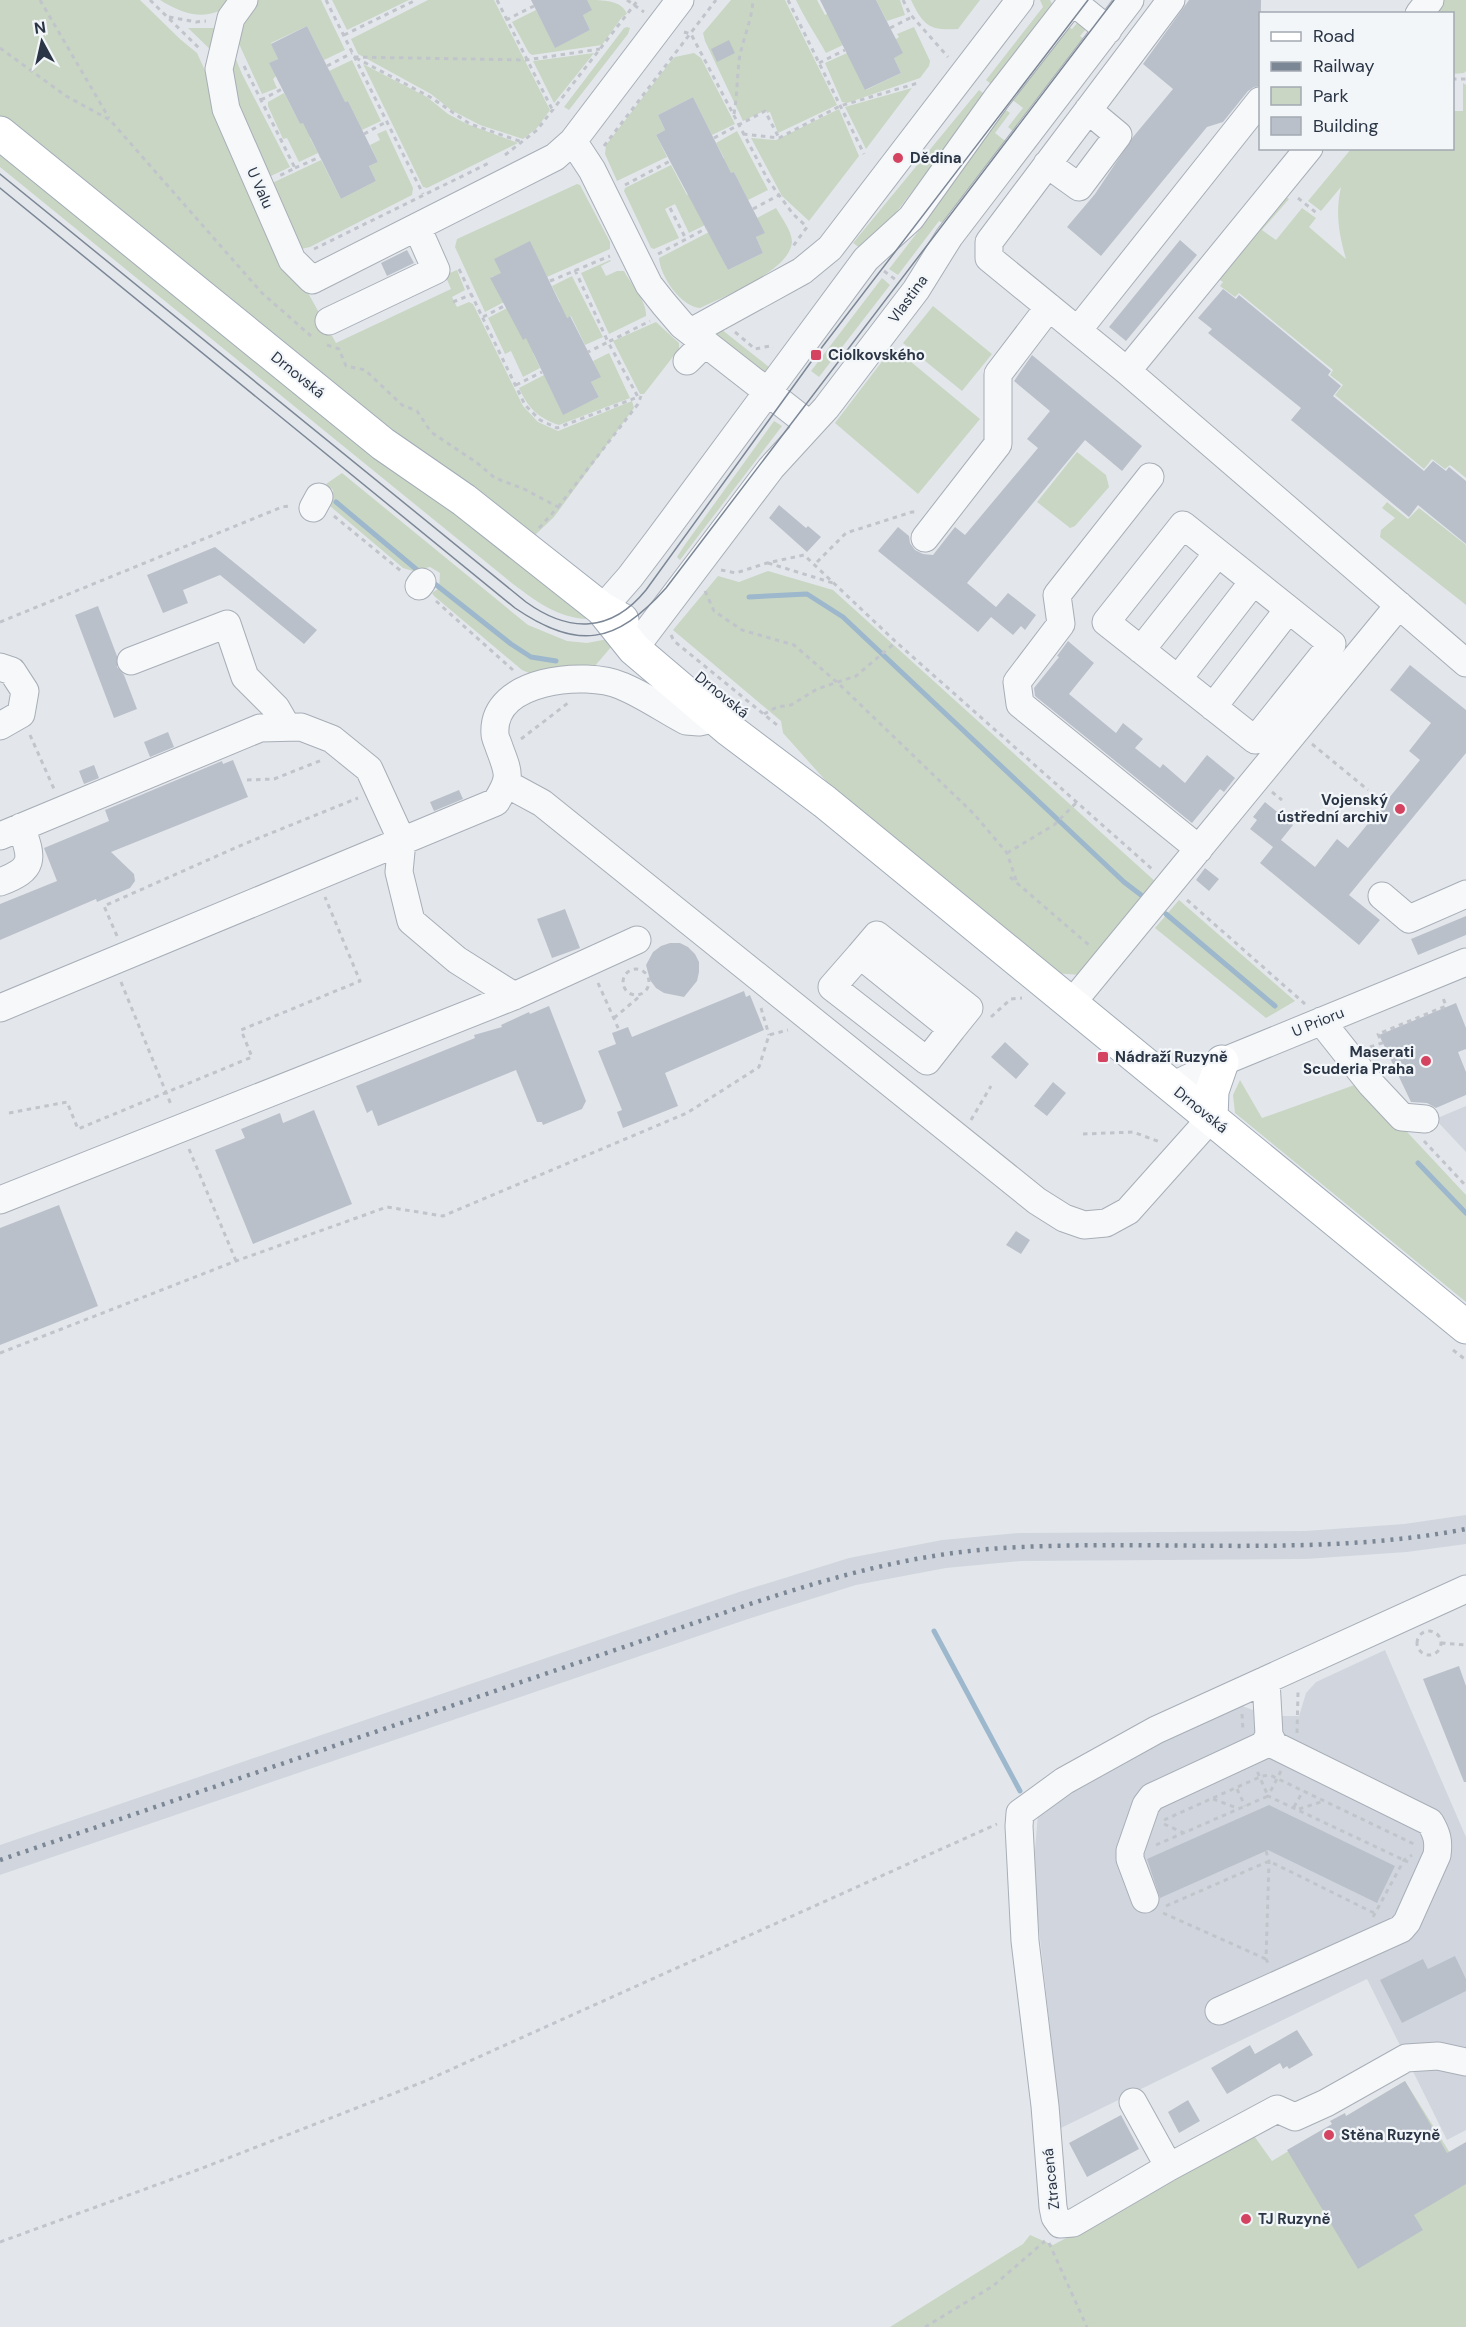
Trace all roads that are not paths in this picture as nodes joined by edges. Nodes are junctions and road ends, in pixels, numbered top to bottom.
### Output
1 (680, 0) edge
2 (1020, 0) edge
3 (1072, 0) edge
4 (1130, 0) edge
5 (1171, 0) edge
6 (1430, 0) edge
7 (1421, 12) edge
8 (234, 15) edge
9 (1108, 30) junction
10 (1259, 102) edge
11 (1088, 110) junction
12 (0, 133) edge
13 (573, 141) junction
14 (1307, 150) edge
15 (1047, 164) junction
16 (417, 227) junction
17 (1049, 307) junction
18 (1078, 330) junction
19 (322, 335) road end
20 (694, 345) junction
21 (1127, 371) junction
22 (789, 408) junction
23 (1150, 477) dead end
24 (925, 538) dead end
25 (1217, 554) junction
26 (1253, 582) junction
27 (1399, 605) junction
28 (602, 609) junction
29 (1288, 610) junction
30 (650, 638) junction
31 (1141, 650) junction
32 (1322, 657) junction
33 (131, 661) dead end
34 (1466, 663) edge
35 (0, 667) edge
36 (1343, 674) junction
37 (1178, 679) junction
38 (1213, 707) junction
39 (717, 718) junction
40 (10, 720) edge
41 (287, 727) junction
42 (507, 784) junction
43 (825, 802) junction
44 (11, 832) edge
45 (402, 841) junction
46 (1199, 849) junction
47 (0, 882) edge
48 (1466, 894) edge
49 (1382, 896) dead end
50 (637, 940) dead end
51 (1466, 962) edge
52 (514, 996) junction
53 (1071, 1004) junction
54 (0, 1008) edge
55 (1321, 1021) junction
56 (952, 1029) joint
57 (1222, 1062) junction
58 (1172, 1086) junction
59 (1211, 1118) junction
60 (1414, 1118) road end
61 (0, 1200) edge
62 (1466, 1327) edge
63 (1466, 1589) edge
64 (1266, 1680) junction
65 (1269, 1736) junction
66 (1150, 1904) road end
67 (1219, 2011) dead end
68 (1460, 2053) edge
69 (1133, 2102) dead end
70 (1169, 2167) junction

1 - 13 street
2 - 20 street
3 - 9 street
3 - 22 street
4 - 9 street, Vlastina
5 - 11 street
6 - 7 street
8 - 16 street, U Valu
9 - 22 street, Vlastina
10 - 18 street
11 - 15 street
11 - 15 street
12 - 28 main road, Drnovská
13 - 16 street, U Valu
13 - 20 street
14 - 21 street
15 - 17 street
16 - 19 street
17 - 18 street
17 - 24 street
18 - 21 street
20 - 22 street
21 - 27 street
22 - 28 street
22 - 30 street, Vlastina
23 - 46 street
25 - 26 street
25 - 31 street
25 - 31 street
26 - 29 street
26 - 37 street
27 - 34 street
27 - 36 street
28 - 30 main road, Drnovská
29 - 32 street
29 - 38 street
30 - 39 main road, Drnovská
30 - 43 main road, Drnovská
31 - 37 street
32 - 36 street
32 - 38 street
33 - 41 street
35 - 40 street
36 - 46 street
37 - 38 street
39 - 42 street
39 - 43 main road, Drnovská
41 - 44 street
41 - 45 street
42 - 45 street
42 - 59 street
43 - 53 main road, Drnovská
44 - 47 street
45 - 52 street
45 - 54 street
46 - 53 street
48 - 49 street
50 - 52 street
51 - 55 street, U Prioru
52 - 61 street
53 - 58 main road, Drnovská
55 - 57 street, U Prioru
55 - 60 street
56 - 56 street
57 - 58 street, U Prioru
57 - 59 main road
58 - 59 main road, Drnovská
59 - 62 main road, Drnovská
63 - 64 street
64 - 65 street
64 - 70 street, Ztracená
65 - 66 street
65 - 67 street
68 - 70 street, Ztracená
69 - 70 street

